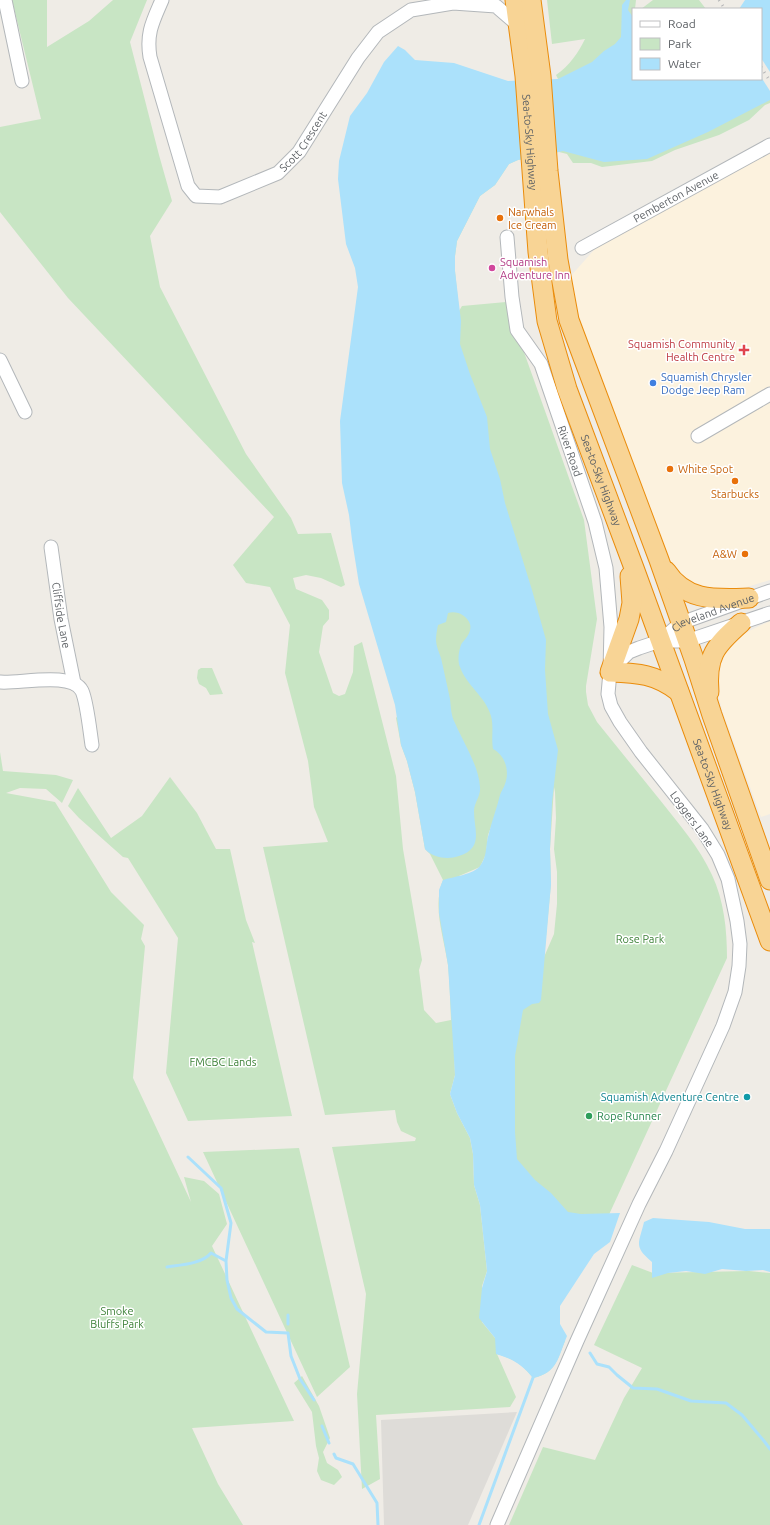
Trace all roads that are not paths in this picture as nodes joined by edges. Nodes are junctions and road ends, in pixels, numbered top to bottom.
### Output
1 (6, 0) edge
2 (162, 0) edge
3 (514, 0) edge
4 (531, 0) edge
5 (457, 2) edge
6 (518, 25) junction
7 (533, 76) junction
8 (22, 81) dead end
9 (770, 145) edge
10 (540, 172) junction
11 (507, 237) dead end
12 (582, 248) dead end
13 (0, 360) edge
14 (770, 394) edge
15 (25, 412) dead end
16 (698, 436) dead end
17 (50, 547) dead end
18 (627, 549) junction
19 (659, 560) junction
20 (770, 591) edge
21 (749, 598) junction
22 (770, 613) edge
23 (741, 623) junction
24 (684, 632) junction
25 (660, 641) junction
26 (610, 672) junction
27 (0, 682) edge
28 (74, 683) junction
29 (679, 692) junction
30 (712, 715) junction
31 (92, 745) dead end
32 (770, 880) edge
33 (770, 941) edge
34 (497, 1525) edge

1 - 8 street
2 - 5 street, Scott Crescent
3 - 6 highway, Sea-to-Sky Highway
4 - 7 highway, Sea-to-Sky Highway
5 - 6 street, Scott Crescent
6 - 7 highway, Sea-to-Sky Highway
7 - 10 highway, Sea-to-Sky Highway
9 - 12 street, Pemberton Avenue
10 - 18 highway, Sea-to-Sky Highway
10 - 19 highway, Sea-to-Sky Highway
11 - 26 street, River Road
13 - 15 street
14 - 16 street
17 - 28 street, Cliffside Lane
18 - 25 highway, Sea-to-Sky Highway
18 - 26 highway
19 - 21 highway
19 - 24 highway, Sea-to-Sky Highway
20 - 21 street, Cleveland Avenue
21 - 24 street, Cleveland Avenue
22 - 23 street, Cleveland Avenue
23 - 24 street, Cleveland Avenue
23 - 30 highway
24 - 25 street, Cleveland Avenue
24 - 30 highway, Sea-to-Sky Highway
25 - 26 street, Cleveland Avenue
25 - 29 highway, Sea-to-Sky Highway
26 - 29 highway
26 - 34 street, Loggers Lane
27 - 28 street
28 - 31 street, Cliffside Lane
29 - 33 highway, Sea-to-Sky Highway
30 - 32 highway, Sea-to-Sky Highway

